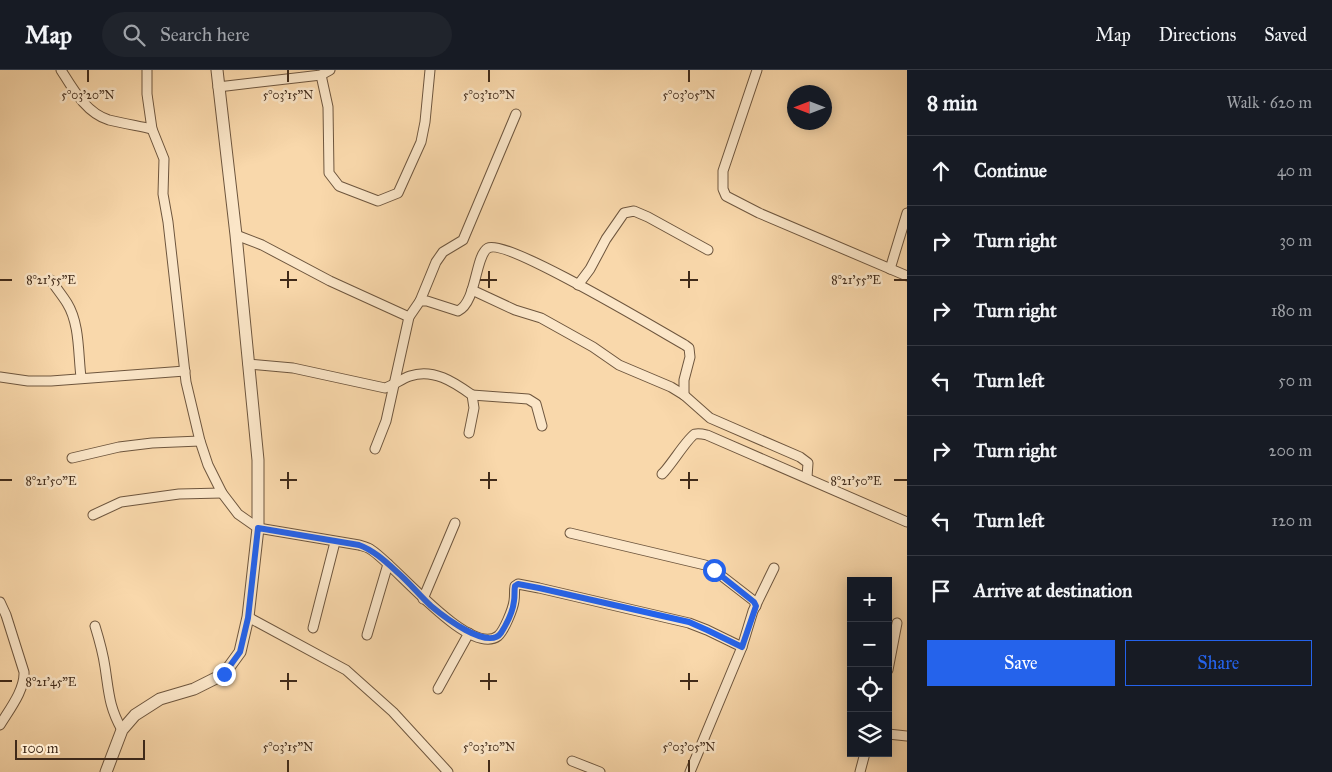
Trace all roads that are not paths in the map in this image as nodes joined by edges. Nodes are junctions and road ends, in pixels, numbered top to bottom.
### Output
1 (61, 70) edge
2 (147, 70) edge
3 (216, 70) edge
4 (330, 70) edge
5 (430, 70) edge
6 (757, 70) edge
7 (321, 74) junction
8 (218, 87) junction
9 (516, 114) dead end
10 (152, 129) junction
11 (907, 213) edge
12 (236, 235) junction
13 (708, 250) dead end
14 (890, 268) junction
15 (907, 276) edge
16 (51, 280) dead end
17 (578, 285) junction
18 (472, 290) junction
19 (420, 301) junction
20 (409, 317) junction
21 (248, 364) junction
22 (185, 371) junction
23 (0, 377) edge
24 (81, 377) junction
25 (395, 384) junction
26 (472, 395) junction
27 (684, 395) junction
28 (542, 426) dead end
29 (469, 433) dead end
30 (200, 441) junction
31 (375, 449) dead end
32 (72, 458) dead end
33 (662, 474) dead end
34 (807, 477) junction
35 (222, 493) junction
36 (93, 514) dead end
37 (907, 522) edge
38 (455, 523) dead end
39 (258, 528) junction
40 (570, 533) dead end
41 (335, 542) junction
42 (388, 564) junction
43 (774, 568) dead end
44 (423, 599) junction
45 (0, 602) edge
46 (756, 606) junction
47 (248, 618) junction
48 (897, 623) dead end
49 (95, 626) dead end
50 (313, 628) dead end
51 (469, 633) junction
52 (368, 635) dead end
53 (742, 647) junction
54 (889, 667) edge
55 (438, 689) dead end
56 (0, 725) edge
57 (122, 730) junction
58 (892, 734) edge
59 (907, 736) edge
60 (864, 757) edge
61 (572, 761) dead end
62 (106, 772) edge
63 (448, 772) edge
64 (600, 772) edge
65 (690, 772) edge
66 (860, 772) edge

1 - 10 street
2 - 10 street
3 - 8 street
4 - 7 street
5 - 7 street
6 - 14 street
7 - 8 street
8 - 12 street
9 - 19 street
10 - 22 street
11 - 14 street
12 - 20 street
12 - 21 street
13 - 17 street
14 - 15 street
16 - 24 street
17 - 18 street
17 - 27 street
18 - 19 street
18 - 27 street
19 - 20 street
20 - 25 street
21 - 25 street
21 - 39 street
22 - 24 street
22 - 30 street
23 - 24 street
25 - 26 street
25 - 31 street
26 - 28 street
26 - 29 street
27 - 34 street
30 - 32 street
30 - 35 street
33 - 34 street
34 - 37 street
35 - 36 street
35 - 39 street
38 - 44 street
39 - 41 street
39 - 47 street
40 - 46 street
41 - 42 street
41 - 50 street
42 - 44 street
42 - 52 street
43 - 46 street
44 - 51 street
45 - 56 street
46 - 53 street
47 - 57 street
47 - 63 street
48 - 54 street
49 - 57 street
51 - 53 street
51 - 55 street
53 - 65 street
57 - 62 street
58 - 59 street
60 - 66 street
61 - 64 street

